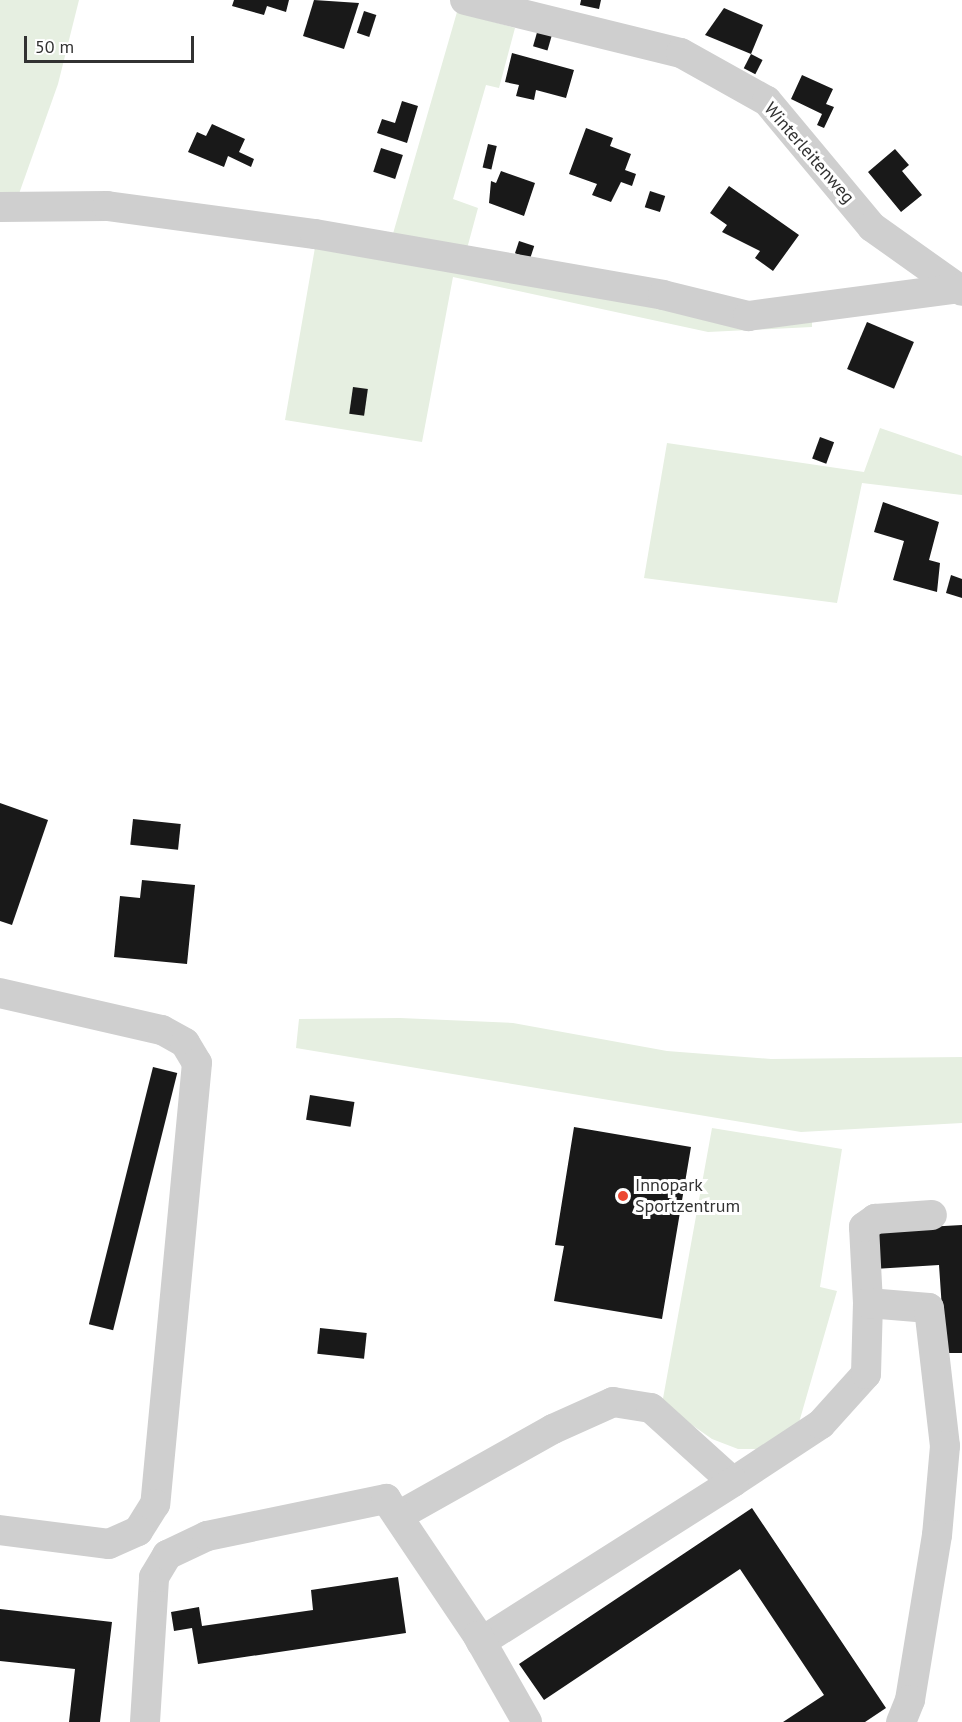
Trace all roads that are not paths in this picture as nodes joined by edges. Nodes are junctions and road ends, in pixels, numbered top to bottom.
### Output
1 (465, 0) edge
2 (0, 207) edge
3 (958, 290) edge
4 (0, 993) edge
5 (932, 1215) dead end
6 (868, 1303) junction
7 (733, 1482) junction
8 (398, 1516) junction
9 (0, 1530) edge
10 (481, 1642) junction
11 (145, 1722) edge
12 (527, 1722) edge
13 (901, 1722) edge

1 - 3 street, Winterleitenweg
2 - 3 street
4 - 9 street
5 - 6 street
6 - 7 street
6 - 13 street
7 - 8 street
7 - 10 street
8 - 10 street
8 - 11 street
10 - 12 street

